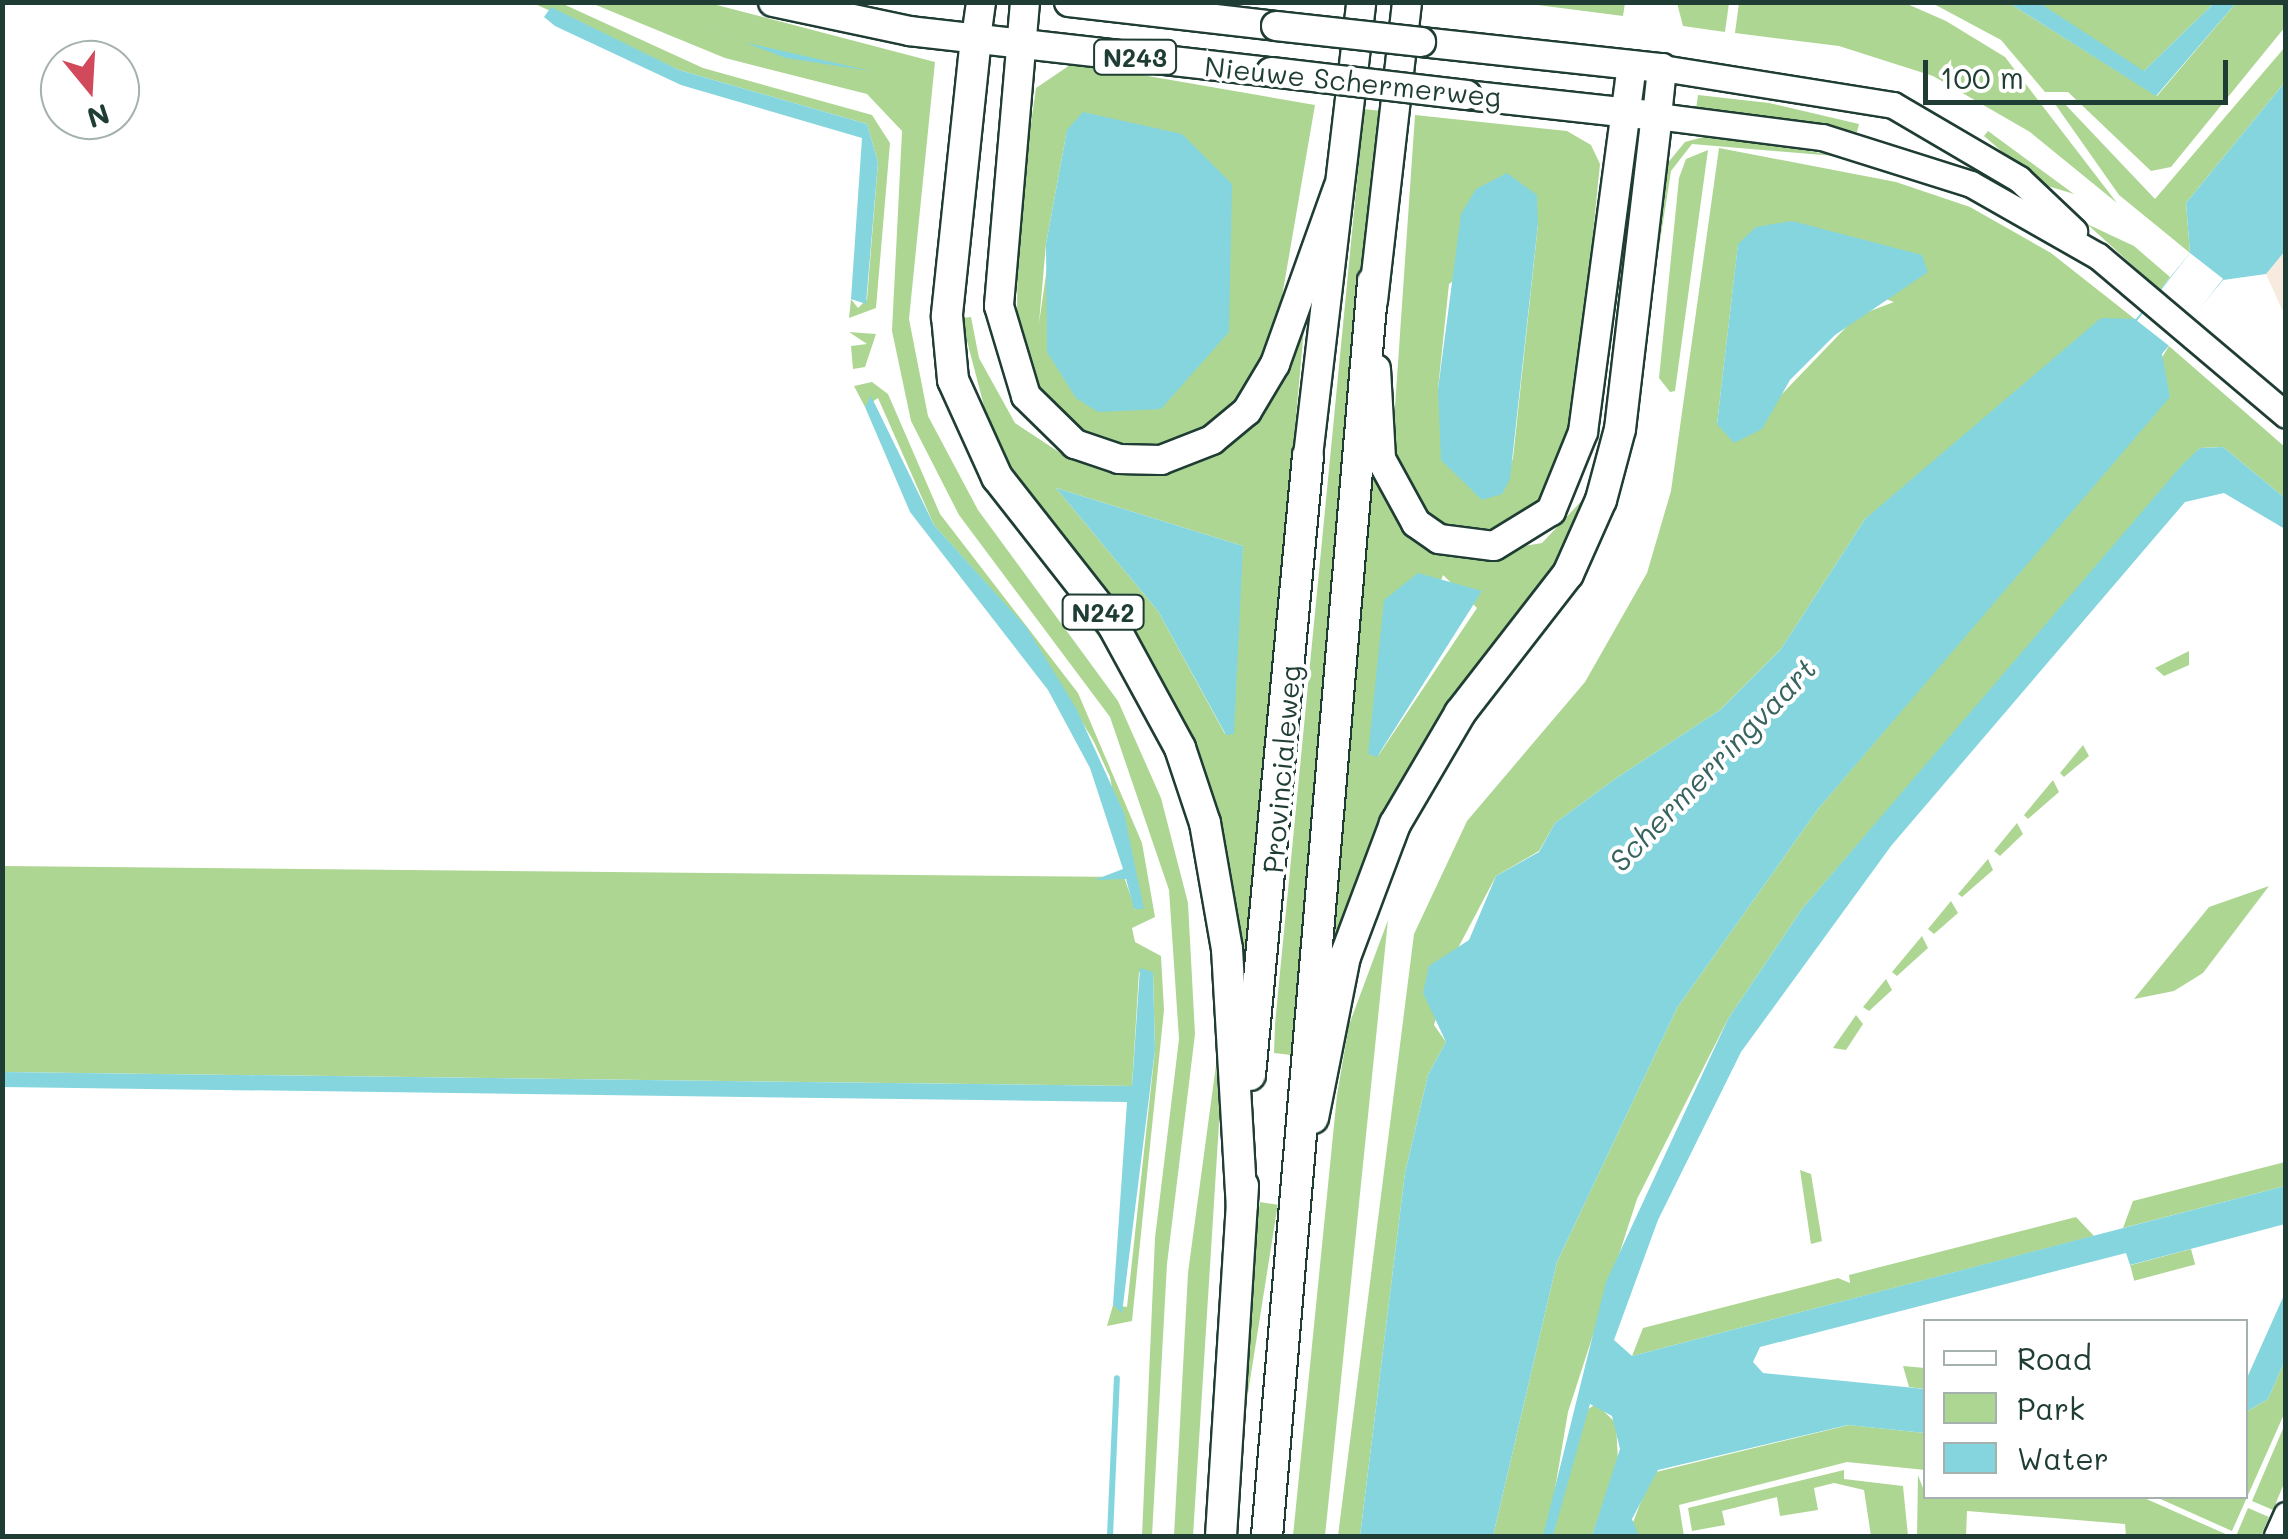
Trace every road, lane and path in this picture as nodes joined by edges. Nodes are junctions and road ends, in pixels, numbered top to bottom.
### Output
1 (773, 2) edge
2 (980, 2) edge
3 (1025, 2) edge
4 (1069, 2) edge
5 (1361, 2) edge
6 (1407, 2) edge
7 (976, 38) junction
8 (1020, 44) junction
9 (1632, 65) junction
10 (1662, 68) junction
11 (1626, 112) junction
12 (1658, 116) junction
13 (1338, 188) junction
14 (2106, 263) junction
15 (1372, 281) junction
16 (2284, 413) edge
17 (1308, 456) joint
18 (1242, 1206) junction
19 (1286, 1234) junction
20 (2286, 1514) edge
21 (1221, 1536) edge
22 (1267, 1536) edge
23 (2276, 1536) edge

1 - 7 main road, N243
2 - 7 main road
3 - 8 main road
4 - 9 main road, Nieuwe Schermerweg / N243, bridge
5 - 13 main road, Provincialeweg / N242
6 - 15 main road, Provincialeweg
7 - 8 main road, N243
7 - 18 highway, N242
8 - 11 main road, Nieuwe Schermerweg / N243, bridge
8 - 13 main road, N242
9 - 10 main road, Nieuwe Schermerweg / N243
9 - 11 main road
10 - 12 main road
10 - 14 main road, Nieuwe Schermerweg
11 - 12 main road, Nieuwe Schermerweg / N243
11 - 15 main road
12 - 14 main road, Nieuwe Schermerweg
12 - 19 highway
13 - 17 main road, Provincialeweg / N242
14 - 16 main road, Nieuwe Schermerweg
15 - 19 highway, Provincialeweg
17 - 18 highway, Provincialeweg / N242
18 - 21 highway, Provincialeweg / N242
19 - 22 highway, Provincialeweg
20 - 23 street

